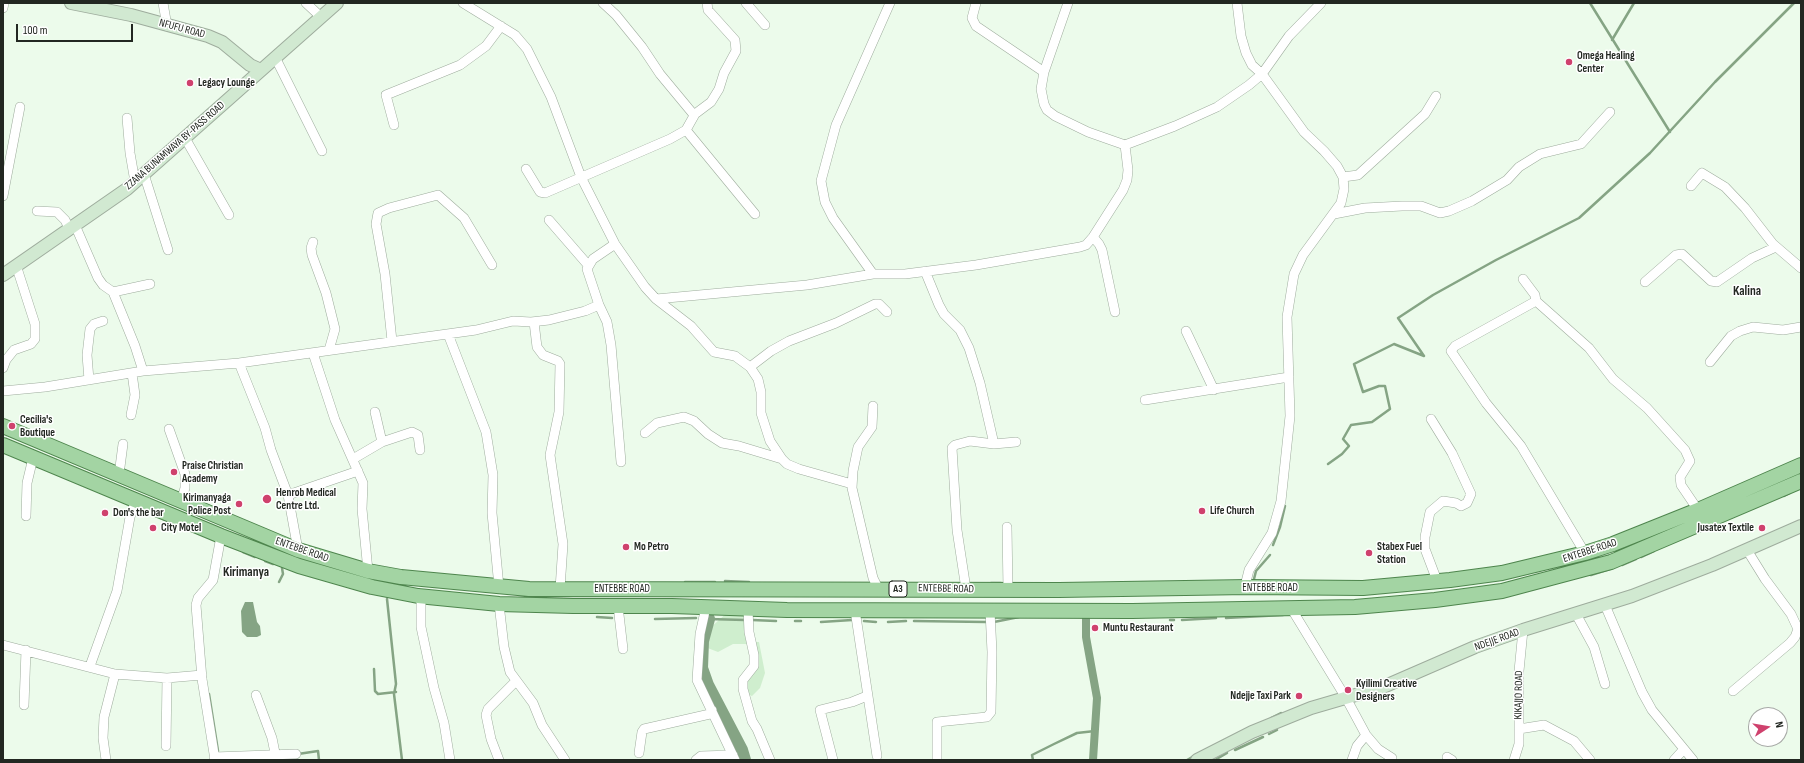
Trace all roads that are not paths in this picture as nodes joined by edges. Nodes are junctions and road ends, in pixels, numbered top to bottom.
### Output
1 (4, 3) edge
2 (71, 3) edge
3 (163, 3) edge
4 (306, 3) edge
5 (337, 3) edge
6 (463, 3) edge
7 (603, 3) edge
8 (707, 3) edge
9 (746, 3) edge
10 (890, 3) edge
11 (976, 3) edge
12 (1068, 3) edge
13 (1237, 3) edge
14 (1320, 3) edge
15 (3, 8) edge
16 (321, 17) junction
17 (765, 25) dead end
18 (167, 26) junction
19 (501, 26) junction
20 (275, 57) junction
21 (261, 70) junction
22 (1044, 72) junction
23 (1262, 74) junction
24 (1436, 96) dead end
25 (20, 107) dead end
26 (1610, 112) dead end
27 (694, 115) junction
28 (127, 118) dead end
29 (394, 124) dead end
30 (686, 130) junction
31 (185, 138) junction
32 (1125, 145) junction
33 (322, 151) dead end
34 (526, 169) dead end
35 (581, 177) junction
36 (1343, 177) junction
37 (139, 178) junction
38 (1691, 186) dead end
39 (3, 196) edge
40 (37, 211) dead end
41 (755, 214) dead end
42 (1334, 214) junction
43 (229, 215) dead end
44 (550, 220) dead end
45 (72, 226) junction
46 (1093, 237) junction
47 (313, 242) dead end
48 (615, 244) junction
49 (1776, 247) junction
50 (168, 250) dead end
51 (16, 265) junction
52 (492, 265) dead end
53 (588, 265) junction
54 (1801, 268) edge
55 (925, 271) junction
56 (872, 274) junction
57 (3, 275) edge
58 (1523, 279) dead end
59 (1645, 282) dead end
60 (150, 284) dead end
61 (113, 292) junction
62 (656, 299) junction
63 (1536, 300) junction
64 (599, 305) junction
65 (887, 312) dead end
66 (1115, 312) dead end
67 (103, 320) dead end
68 (534, 322) junction
69 (1801, 327) edge
70 (1186, 331) dead end
71 (448, 334) junction
72 (392, 341) junction
73 (329, 350) junction
74 (313, 353) junction
75 (1710, 362) dead end
76 (239, 363) junction
77 (750, 367) junction
78 (3, 368) edge
79 (143, 371) junction
80 (132, 373) junction
81 (1289, 377) junction
82 (89, 380) junction
83 (1214, 390) junction
84 (3, 391) edge
85 (1144, 400) dead end
86 (873, 406) dead end
87 (375, 412) dead end
88 (131, 414) dead end
89 (1431, 419) dead end
90 (3, 426) edge
91 (169, 429) dead end
92 (645, 434) dead end
93 (382, 442) junction
94 (1016, 442) dead end
95 (123, 444) dead end
96 (994, 444) junction
97 (3, 445) edge
98 (420, 450) dead end
99 (34, 458) junction
100 (353, 459) junction
101 (782, 459) junction
102 (621, 462) dead end
103 (1801, 465) edge
104 (358, 471) junction
105 (117, 475) junction
106 (1801, 481) edge
107 (852, 484) junction
108 (288, 495) junction
109 (136, 500) junction
110 (181, 502) junction
111 (1698, 510) junction
112 (26, 516) dead end
113 (1801, 526) edge
114 (1007, 527) dead end
115 (221, 536) junction
116 (298, 550) junction
117 (1747, 550) junction
118 (1585, 554) junction
119 (368, 571) junction
120 (1442, 581) junction
121 (499, 587) junction
122 (1248, 587) junction
123 (878, 588) junction
124 (560, 589) junction
125 (826, 589) junction
126 (966, 589) junction
127 (1008, 590) junction
128 (422, 596) junction
129 (499, 604) junction
130 (1605, 605) junction
131 (618, 606) junction
132 (706, 607) junction
133 (1291, 608) junction
134 (748, 609) junction
135 (824, 610) junction
136 (855, 610) junction
137 (990, 611) junction
138 (1576, 614) junction
139 (1523, 630) junction
140 (3, 645) edge
141 (623, 649) dead end
142 (26, 650) junction
143 (90, 666) junction
144 (115, 674) junction
145 (202, 675) junction
146 (167, 678) junction
147 (516, 681) junction
148 (1605, 684) dead end
149 (1733, 691) dead end
150 (256, 695) dead end
151 (867, 696) junction
152 (1346, 698) junction
153 (24, 705) dead end
154 (712, 710) junction
155 (1519, 729) junction
156 (1366, 736) junction
157 (166, 746) dead end
158 (1684, 749) junction
159 (275, 753) junction
160 (639, 753) dead end
161 (296, 754) dead end
162 (877, 756) dead end
163 (734, 757) edge
164 (214, 758) edge
165 (1392, 758) dead end
166 (1203, 759) edge
167 (106, 760) edge
168 (450, 760) edge
169 (498, 760) edge
170 (565, 760) edge
171 (696, 760) edge
172 (770, 760) edge
173 (833, 760) edge
174 (936, 760) edge
175 (1352, 760) edge
176 (1514, 760) edge
177 (1590, 760) edge
178 (1674, 760) edge
179 (1693, 760) edge

1 - 15 street
2 - 18 street, NFUFU ROAD
3 - 18 street
4 - 16 street
5 - 16 street, ZZANA BUNAMWAYA BY-PASS ROAD
6 - 19 street
7 - 27 street
8 - 27 street
9 - 17 street
10 - 56 street
11 - 22 street
12 - 22 street
13 - 23 street
14 - 23 street
16 - 20 street, ZZANA BUNAMWAYA BY-PASS ROAD
18 - 21 street, NFUFU ROAD
19 - 29 street
19 - 35 street
20 - 21 street, ZZANA BUNAMWAYA BY-PASS ROAD
20 - 33 street
21 - 31 street, ZZANA BUNAMWAYA BY-PASS ROAD
22 - 32 street
23 - 32 street
23 - 36 street
24 - 36 street
25 - 39 street
26 - 42 street
27 - 30 street
28 - 37 street
30 - 35 street
30 - 41 street
31 - 37 street, ZZANA BUNAMWAYA BY-PASS ROAD
31 - 43 street
32 - 46 street
34 - 35 street
35 - 48 street
36 - 42 street
37 - 45 street, ZZANA BUNAMWAYA BY-PASS ROAD
37 - 50 street
38 - 49 street
40 - 45 street
42 - 81 street
44 - 53 street
45 - 51 street, ZZANA BUNAMWAYA BY-PASS ROAD
45 - 61 street
46 - 55 street
46 - 66 street
47 - 73 street
48 - 53 street
48 - 62 street
49 - 54 street
49 - 59 street
51 - 57 street, ZZANA BUNAMWAYA BY-PASS ROAD
51 - 78 street
52 - 72 street
53 - 64 street
55 - 56 street
55 - 96 street
56 - 62 street
58 - 63 street
60 - 61 street
61 - 79 street
62 - 77 street
63 - 111 street
63 - 118 street
64 - 68 street
64 - 102 street
65 - 77 street
67 - 82 street
68 - 71 street
68 - 124 street
69 - 75 street
70 - 83 street
71 - 72 street
71 - 121 street
72 - 73 street
73 - 74 street
74 - 76 street
74 - 100 street
76 - 79 street
76 - 108 street
77 - 101 street
79 - 80 street
80 - 82 street
80 - 88 street
81 - 83 street
81 - 122 street
82 - 84 street
83 - 85 street
86 - 107 street
87 - 93 street
89 - 120 street
90 - 105 main road, ENTEBBE ROAD / A3
91 - 110 street
92 - 101 street
93 - 98 street
93 - 100 street
94 - 96 street
95 - 105 street
96 - 126 street
97 - 99 main road, ENTEBBE ROAD / A3
99 - 109 main road, ENTEBBE ROAD / A3
99 - 112 street
100 - 104 street
101 - 107 street
103 - 111 main road, ENTEBBE ROAD / A3
104 - 108 street
104 - 119 street
105 - 110 main road, ENTEBBE ROAD / A3
106 - 133 main road, ENTEBBE ROAD / A3
107 - 123 street
108 - 116 street
109 - 115 main road, ENTEBBE ROAD / A3
109 - 143 street
110 - 116 main road, ENTEBBE ROAD / A3
111 - 118 main road, ENTEBBE ROAD / A3
113 - 117 street, NDEJJE ROAD
114 - 127 street
115 - 128 main road, ENTEBBE ROAD / A3
115 - 145 street
116 - 119 main road, ENTEBBE ROAD / A3
117 - 130 street, NDEJJE ROAD
117 - 149 street
118 - 120 main road, ENTEBBE ROAD / A3
119 - 121 main road, ENTEBBE ROAD / A3
120 - 122 main road, ENTEBBE ROAD / A3
121 - 124 main road, ENTEBBE ROAD / A3
122 - 127 main road, ENTEBBE ROAD / A3
123 - 125 main road, ENTEBBE ROAD / A3
123 - 126 main road, ENTEBBE ROAD / A3
124 - 125 main road, ENTEBBE ROAD / A3
125 - 135 main road
126 - 127 main road, ENTEBBE ROAD / A3
128 - 129 main road, ENTEBBE ROAD / A3
128 - 168 street
129 - 131 main road, ENTEBBE ROAD / A3
129 - 147 street
130 - 138 street, NDEJJE ROAD
130 - 158 street
131 - 132 main road, ENTEBBE ROAD / A3
131 - 141 street
132 - 134 main road, ENTEBBE ROAD / A3
132 - 154 street
133 - 137 main road, ENTEBBE ROAD / A3
133 - 152 street
134 - 135 main road, ENTEBBE ROAD / A3
134 - 172 street
135 - 136 main road, ENTEBBE ROAD / A3
136 - 137 main road, ENTEBBE ROAD / A3
136 - 151 street
137 - 174 street
138 - 139 street, NDEJJE ROAD
138 - 148 street
139 - 152 street, NDEJJE ROAD
139 - 155 street, KIKAJJO ROAD
140 - 142 street
142 - 143 street
142 - 153 street
143 - 144 street
144 - 146 street
144 - 167 street
145 - 146 street
145 - 164 street
146 - 157 street
147 - 169 street
147 - 170 street
150 - 159 street
151 - 162 street
151 - 173 street
152 - 156 street
152 - 166 street, NDEJJE ROAD
154 - 160 street
154 - 163 street
155 - 176 street, KIKAJJO ROAD
155 - 177 street
156 - 165 street
156 - 175 street
158 - 178 street
158 - 179 street
159 - 161 street
159 - 164 street
163 - 171 street

